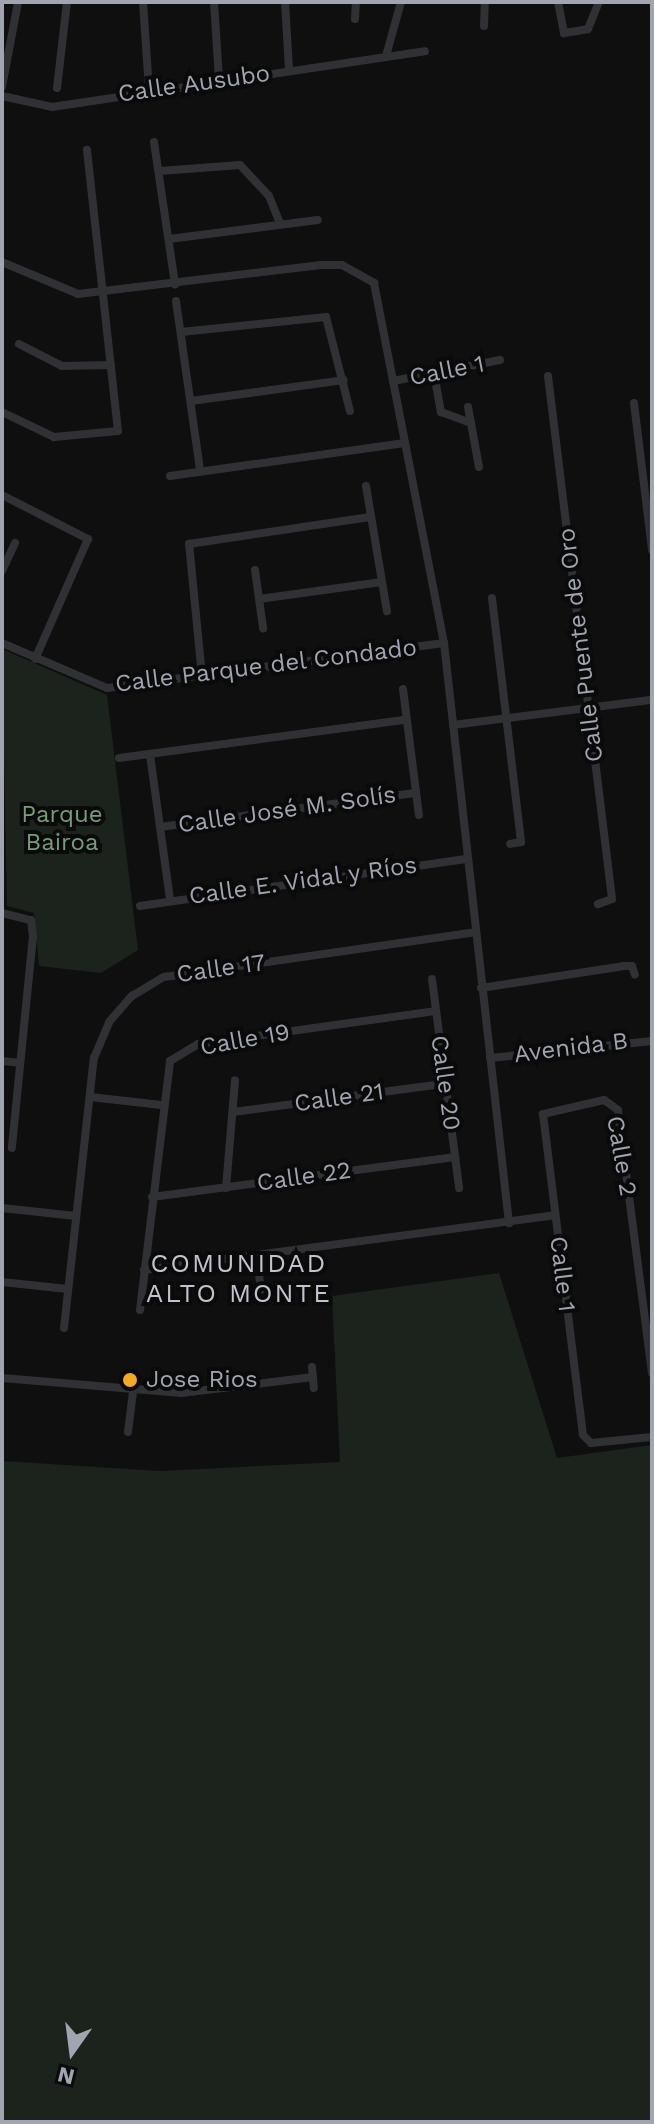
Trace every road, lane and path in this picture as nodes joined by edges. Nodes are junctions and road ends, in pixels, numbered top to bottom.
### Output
1 (18, 2) edge
2 (67, 2) edge
3 (143, 2) edge
4 (214, 2) edge
5 (285, 2) edge
6 (356, 2) edge
7 (401, 2) edge
8 (485, 2) edge
9 (558, 2) edge
10 (599, 2) edge
11 (355, 19) dead end
12 (484, 26) dead end
13 (425, 51) dead end
14 (386, 56) junction
15 (289, 70) junction
16 (219, 79) junction
17 (2, 87) edge
18 (57, 88) dead end
19 (149, 89) junction
20 (2, 96) edge
21 (154, 142) dead end
22 (87, 150) dead end
23 (160, 171) junction
24 (318, 220) dead end
25 (280, 223) junction
26 (169, 239) junction
27 (2, 262) edge
28 (175, 284) junction
29 (100, 295) junction
30 (176, 301) dead end
31 (181, 332) junction
32 (19, 344) dead end
33 (500, 360) dead end
34 (111, 365) junction
35 (434, 373) junction
36 (548, 376) dead end
37 (344, 380) junction
38 (393, 381) junction
39 (191, 401) junction
40 (634, 403) dead end
41 (468, 407) dead end
42 (350, 411) dead end
43 (2, 412) edge
44 (471, 423) junction
45 (405, 443) junction
46 (479, 467) dead end
47 (200, 470) junction
48 (170, 476) dead end
49 (366, 486) dead end
50 (2, 495) edge
51 (370, 517) junction
52 (15, 543) dead end
53 (652, 550) edge
54 (2, 570) edge
55 (255, 570) dead end
56 (382, 582) junction
57 (492, 598) dead end
58 (259, 599) junction
59 (387, 611) dead end
60 (263, 628) dead end
61 (2, 643) edge
62 (444, 643) junction
63 (35, 659) junction
64 (202, 676) junction
65 (403, 689) dead end
66 (652, 700) edge
67 (588, 708) junction
68 (506, 718) junction
69 (405, 720) junction
70 (453, 725) junction
71 (150, 755) junction
72 (119, 758) dead end
73 (415, 793) junction
74 (419, 815) dead end
75 (160, 827) junction
76 (510, 844) dead end
77 (468, 859) junction
78 (170, 899) junction
79 (598, 904) dead end
80 (140, 906) dead end
81 (2, 913) edge
82 (475, 932) junction
83 (635, 975) dead end
84 (432, 979) dead end
85 (481, 988) junction
86 (435, 1011) junction
87 (652, 1041) edge
88 (490, 1058) junction
89 (2, 1061) edge
90 (20, 1063) junction
91 (235, 1080) dead end
92 (444, 1084) junction
93 (90, 1097) junction
94 (162, 1105) junction
95 (233, 1112) junction
96 (543, 1114) joint
97 (7, 1135) edge
98 (12, 1148) dead end
99 (455, 1157) junction
100 (226, 1188) junction
101 (459, 1188) dead end
102 (152, 1197) junction
103 (2, 1208) edge
104 (554, 1215) junction
105 (76, 1216) junction
106 (509, 1223) junction
107 (257, 1258) junction
108 (144, 1270) junction
109 (2, 1282) edge
110 (68, 1289) junction
111 (261, 1290) dead end
112 (140, 1310) dead end
113 (64, 1328) dead end
114 (652, 1373) edge
115 (2, 1378) edge
116 (314, 1388) dead end
117 (133, 1392) junction
118 (128, 1432) dead end
119 (652, 1437) edge

1 - 17 street
2 - 18 street
3 - 19 street
4 - 16 street
5 - 15 street
6 - 11 street
7 - 14 street
8 - 12 street
9 - 10 street
13 - 14 street, Calle Ausubo
14 - 15 street, Calle Ausubo
15 - 16 street, Calle Ausubo
16 - 19 street, Calle Ausubo
19 - 20 street, Calle Ausubo
21 - 23 street
22 - 29 street
23 - 25 street
23 - 26 street
24 - 25 street
25 - 26 street
26 - 28 street
27 - 29 street
28 - 29 street
28 - 38 street
29 - 34 street
30 - 31 street
31 - 37 street
31 - 39 street
32 - 34 street
33 - 35 street, Calle 1
34 - 43 street
35 - 38 street, Calle 1
35 - 44 street
36 - 67 street, Calle Puente de Oro
37 - 39 street
37 - 42 street
38 - 45 street
39 - 47 street
40 - 53 street
41 - 44 street
44 - 46 street
45 - 47 street
45 - 62 street
47 - 48 street
49 - 51 street
50 - 63 street
51 - 56 street
51 - 64 street
52 - 54 street
55 - 58 street
56 - 58 street
56 - 59 street
57 - 68 street
58 - 60 street
61 - 63 street, Calle Parque del Condado
62 - 64 street, Calle Parque del Condado
62 - 70 street
63 - 64 street, Calle Parque del Condado
65 - 69 street
66 - 67 street
67 - 68 street
67 - 79 street, Calle Puente de Oro
68 - 70 street
68 - 76 street
69 - 71 street
69 - 73 street
70 - 77 street
71 - 72 street
71 - 75 street
73 - 74 street
73 - 75 street, Calle José M. Solís
75 - 78 street
77 - 78 street, Calle E. Vidal y Ríos
77 - 82 street
78 - 80 street, Calle E. Vidal y Ríos
81 - 90 street
82 - 85 street
82 - 93 street, Calle 17
83 - 85 street
84 - 86 street, Calle 20
85 - 88 street
86 - 92 street, Calle 20
86 - 94 street, Calle 19
87 - 88 street, Avenida B
88 - 106 street
89 - 90 street
90 - 97 street
91 - 95 street
92 - 95 street, Calle 21
92 - 99 street, Calle 20
93 - 94 street
93 - 105 street, Calle 17
94 - 102 street, Calle 19
95 - 100 street
96 - 104 street, Calle 1
96 - 114 street, Calle 2
97 - 98 street
99 - 100 street, Calle 22
99 - 101 street, Calle 20
100 - 102 street, Calle 22
102 - 108 street, Calle 19
103 - 105 street
104 - 106 street
104 - 119 street, Calle 1
105 - 110 street, Calle 17
106 - 107 street
107 - 108 street
107 - 111 street
108 - 112 street, Calle 19
109 - 110 street
110 - 113 street, Calle 17
115 - 117 street
116 - 117 street
117 - 118 street

